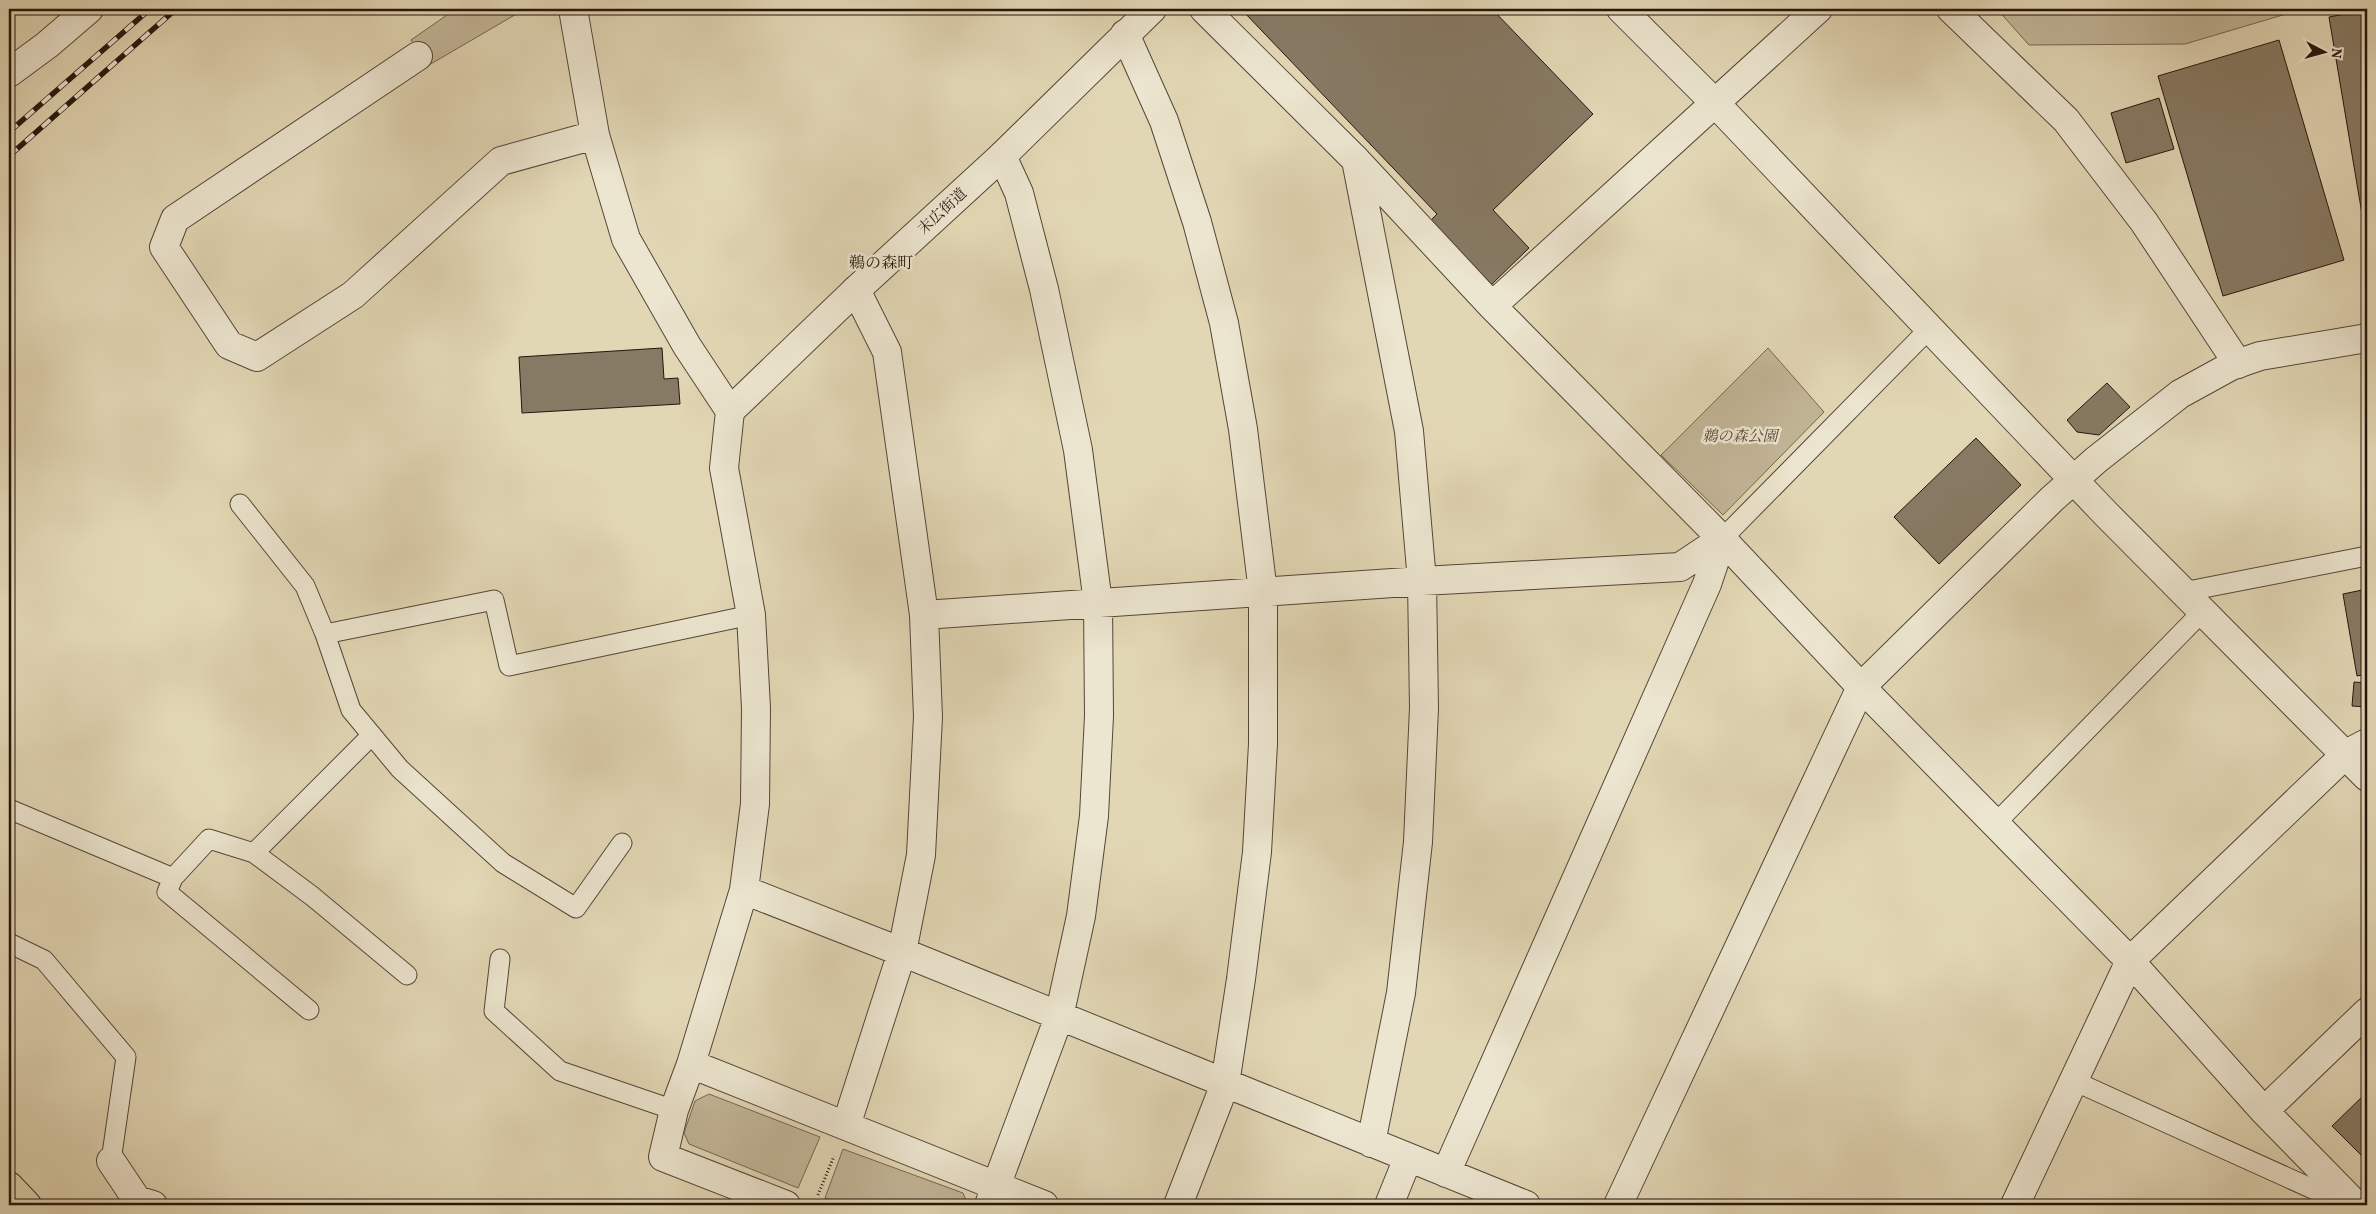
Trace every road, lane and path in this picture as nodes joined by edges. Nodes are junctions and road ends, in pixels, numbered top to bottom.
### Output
1 (89, 9) edge
2 (573, 9) edge
3 (1152, 9) edge
4 (1204, 9) edge
5 (1621, 9) edge
6 (1818, 9) edge
7 (1951, 9) edge
8 (1125, 34) junction
9 (418, 56) dead end
10 (9, 73) edge
11 (1715, 103) junction
12 (595, 135) junction
13 (1002, 156) junction
14 (1356, 160) junction
15 (856, 290) junction
16 (1492, 306) junction
17 (1930, 328) junction
18 (2367, 338) edge
19 (2238, 364) junction
20 (730, 411) junction
21 (2074, 481) junction
22 (240, 504) dead end
23 (1722, 539) junction
24 (2367, 556) edge
25 (1422, 581) junction
26 (1263, 592) junction
27 (2184, 592) junction
28 (1098, 603) junction
29 (2202, 612) junction
30 (750, 615) junction
31 (924, 615) junction
32 (326, 634) junction
33 (1861, 687) junction
34 (372, 735) junction
35 (2357, 749) edge
36 (2367, 777) edge
37 (9, 809) edge
38 (1995, 824) junction
39 (622, 843) dead end
40 (254, 853) junction
41 (174, 878) junction
42 (744, 890) junction
43 (9, 943) edge
44 (902, 952) junction
45 (500, 959) dead end
46 (2130, 961) junction
47 (407, 975) dead end
48 (309, 1010) dead end
49 (2367, 1012) edge
50 (1059, 1017) junction
51 (691, 1064) junction
52 (2074, 1081) junction
53 (1226, 1084) junction
54 (674, 1110) junction
55 (2264, 1111) junction
56 (846, 1126) junction
57 (1371, 1143) junction
58 (1408, 1158) junction
59 (111, 1161) joint
60 (1446, 1173) junction
61 (9, 1186) edge
62 (817, 1196) dead end
63 (992, 1196) edge
64 (26, 1205) edge
65 (153, 1205) edge
66 (786, 1205) edge
67 (1044, 1205) edge
68 (1178, 1205) edge
69 (1389, 1205) edge
70 (1526, 1205) edge
71 (1618, 1205) edge
72 (2016, 1205) edge
73 (2355, 1205) edge

1 - 10 street
2 - 12 street
3 - 8 street, 末広街道
4 - 14 street
5 - 11 street
6 - 11 street
7 - 19 street
8 - 13 street, 末広街道
8 - 26 street
9 - 12 street
11 - 16 street
11 - 17 street
12 - 20 street
13 - 15 street, 末広街道
13 - 28 street
14 - 16 street
14 - 25 street
15 - 20 street, 末広街道
15 - 31 street
16 - 23 street
17 - 21 street
17 - 23 lane
18 - 19 street
19 - 21 street
20 - 30 street
21 - 27 street
21 - 33 street
22 - 32 lane
23 - 25 street
23 - 33 street
23 - 60 street
24 - 27 lane
25 - 26 street
25 - 57 street
26 - 28 street
26 - 53 street
27 - 29 street
28 - 31 street
28 - 50 street
29 - 35 street
29 - 38 lane
30 - 32 lane
30 - 42 street
31 - 44 street
32 - 34 lane
33 - 38 street
33 - 71 street
34 - 39 lane
34 - 40 lane
35 - 36 street
35 - 46 street
37 - 41 lane
38 - 46 street
40 - 41 lane
40 - 47 lane
41 - 48 lane
42 - 44 street
42 - 51 street
43 - 59 lane
44 - 50 street
44 - 56 street
45 - 54 lane
46 - 52 street
46 - 55 street
49 - 55 street
50 - 53 street
50 - 63 street
51 - 54 street
51 - 56 street
52 - 72 street
52 - 73 lane
53 - 57 street
53 - 68 street
54 - 66 street
55 - 73 street
56 - 62 path
56 - 63 street
57 - 58 street
58 - 60 street
58 - 69 street
59 - 65 street
60 - 70 street
61 - 64 highway
63 - 67 street

